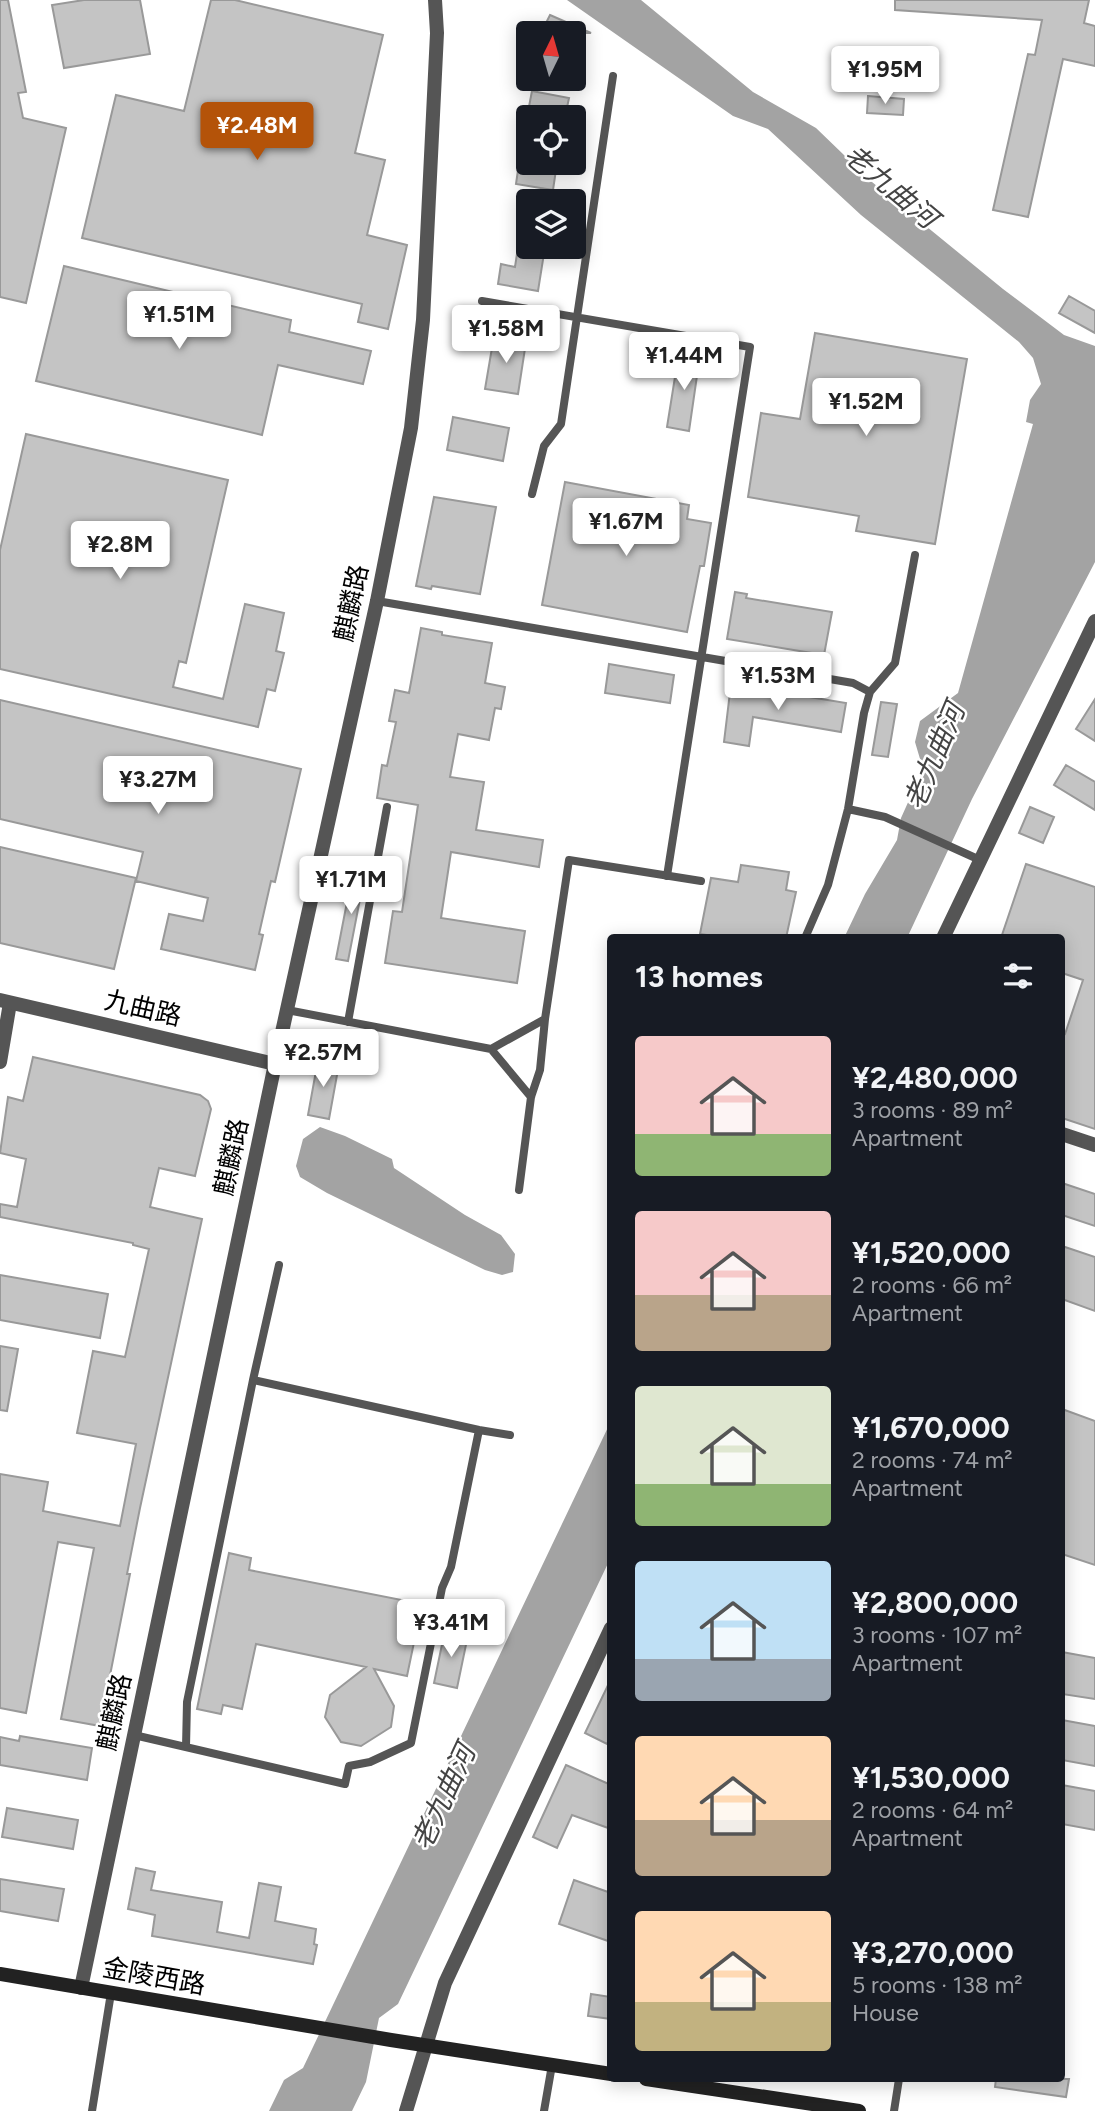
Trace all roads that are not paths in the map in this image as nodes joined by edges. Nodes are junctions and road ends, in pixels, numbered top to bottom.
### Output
1 (435, 0) edge
2 (613, 76) dead end
3 (482, 302) dead end
4 (578, 318) junction
5 (532, 494) dead end
6 (915, 555) dead end
7 (377, 601) junction
8 (1095, 621) edge
9 (701, 657) junction
10 (870, 692) junction
11 (387, 807) dead end
12 (848, 809) junction
13 (980, 860) junction
14 (667, 876) junction
15 (701, 881) dead end
16 (807, 934) edge
17 (945, 934) edge
18 (5, 1002) edge
19 (287, 1010) junction
20 (545, 1019) junction
21 (348, 1021) junction
22 (491, 1049) junction
23 (0, 1062) edge
24 (275, 1064) junction
25 (531, 1097) junction
26 (1065, 1135) edge
27 (1095, 1145) edge
28 (519, 1190) dead end
29 (279, 1265) dead end
30 (253, 1380) junction
31 (479, 1430) junction
32 (510, 1435) dead end
33 (607, 1637) edge
34 (134, 1735) junction
35 (186, 1747) junction
36 (0, 1974) edge
37 (81, 1988) junction
38 (111, 1993) junction
39 (427, 2046) junction
40 (552, 2065) junction
41 (607, 2073) edge
42 (666, 2082) edge
43 (899, 2082) edge
44 (92, 2111) edge
45 (406, 2111) edge
46 (544, 2111) edge
47 (859, 2111) edge
48 (894, 2111) edge

1 - 7 street, 麒麟路
2 - 4 lane
3 - 4 lane
4 - 5 lane
4 - 9 lane
6 - 10 lane
7 - 9 lane
7 - 19 street, 麒麟路
8 - 13 street
9 - 10 lane
9 - 14 lane
10 - 12 lane
11 - 21 lane
12 - 13 lane
12 - 16 lane
13 - 17 street
14 - 15 lane
14 - 20 lane
18 - 23 street
18 - 24 street, 九曲路
19 - 21 lane
19 - 24 street, 麒麟路
20 - 22 lane
20 - 25 lane
21 - 22 lane
22 - 25 lane
24 - 34 street, 麒麟路
25 - 28 lane
26 - 27 street
29 - 30 lane
30 - 31 lane
30 - 35 lane
31 - 32 lane
31 - 35 lane
33 - 39 street
34 - 35 lane
34 - 37 street, 麒麟路
36 - 37 main road, 金陵西路
37 - 38 main road, 金陵西路
38 - 39 main road, 金陵西路
38 - 44 lane
39 - 40 main road
39 - 45 street
40 - 41 main road
40 - 46 lane
42 - 47 main road
43 - 48 lane

